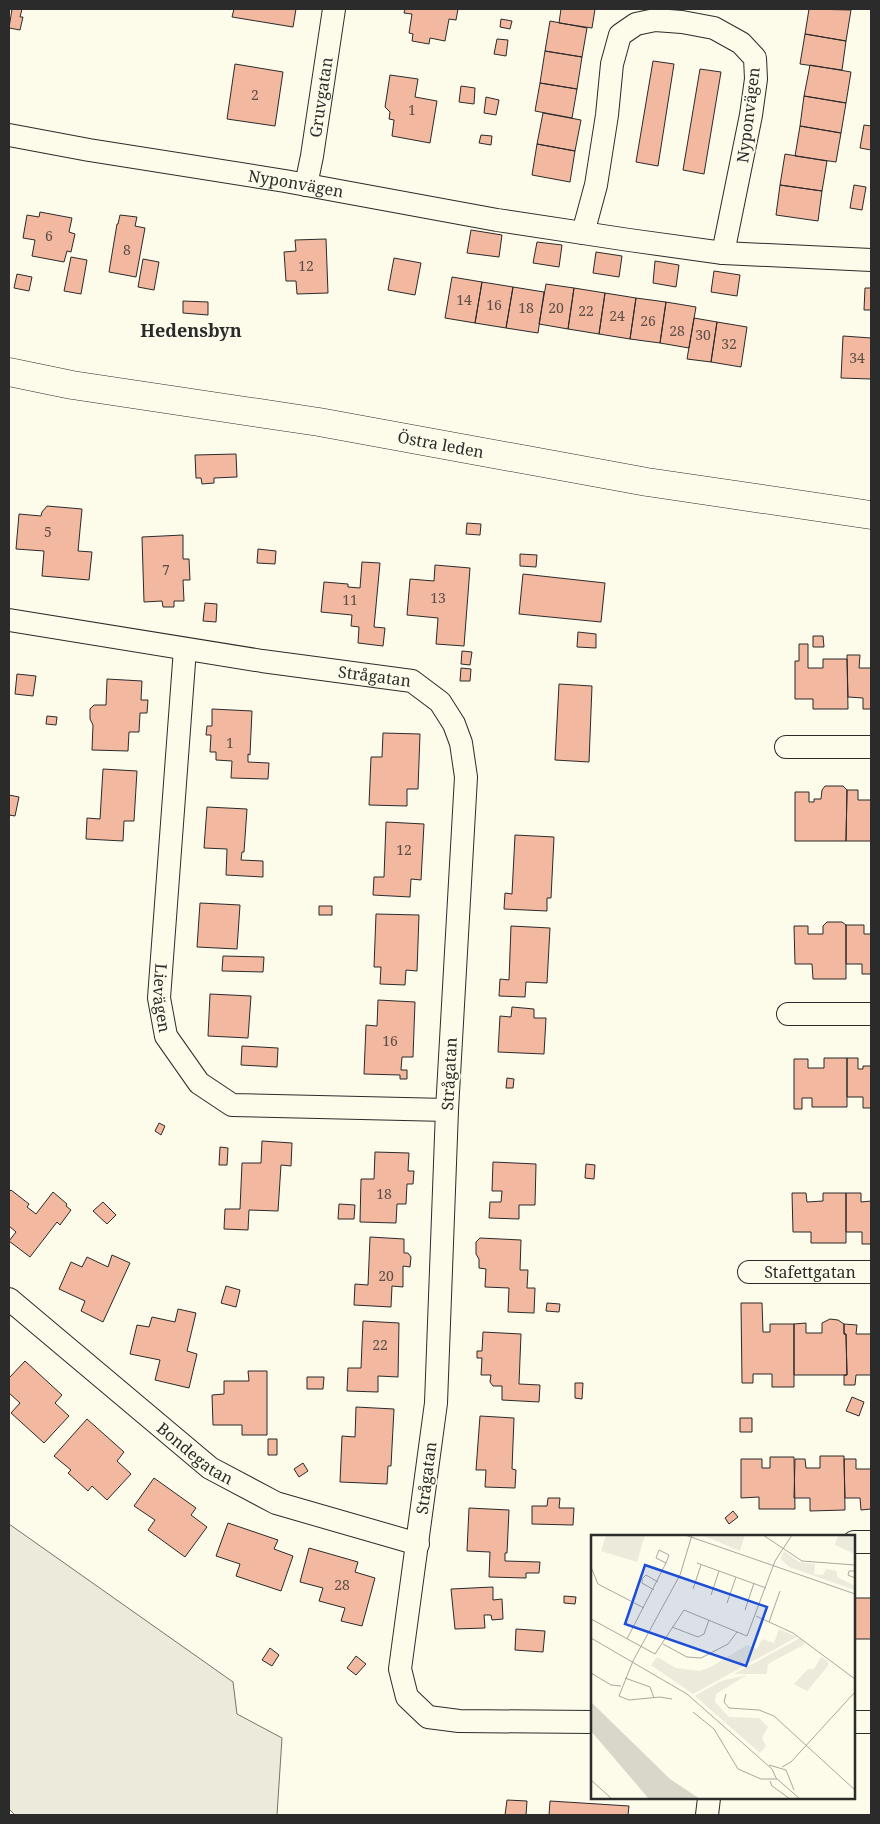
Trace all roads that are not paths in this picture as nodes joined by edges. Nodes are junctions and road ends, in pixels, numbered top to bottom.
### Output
1 (334, 9) edge
2 (9, 135) edge
3 (306, 185) junction
4 (583, 233) junction
5 (723, 253) junction
6 (871, 260) edge
7 (9, 372) edge
8 (871, 515) edge
9 (9, 620) edge
10 (185, 649) junction
11 (871, 746) edge
12 (786, 747) dead end
13 (788, 1014) dead end
14 (871, 1014) edge
15 (447, 1110) junction
16 (749, 1272) dead end
17 (871, 1272) edge
18 (9, 1299) edge
19 (855, 1542) edge
20 (871, 1542) edge
21 (418, 1544) junction
22 (591, 1722) edge
23 (855, 1722) edge
24 (871, 1722) edge
25 (709, 1799) edge
26 (707, 1815) edge

1 - 3 street, Gruvgatan
2 - 3 street, Nyponvägen
3 - 4 street, Nyponvägen
4 - 5 street, Nyponvägen
4 - 5 street, Nyponvägen
5 - 6 street, Nyponvägen
7 - 8 street, Östra leden
9 - 10 street, Strågatan
10 - 15 street, Strågatan
10 - 15 street, Lievägen
11 - 12 street
13 - 14 street
15 - 21 street, Strågatan
16 - 17 street, Stafettgatan
18 - 21 street, Bondegatan
19 - 20 street
21 - 22 street, Strågatan
23 - 24 street
25 - 26 street

